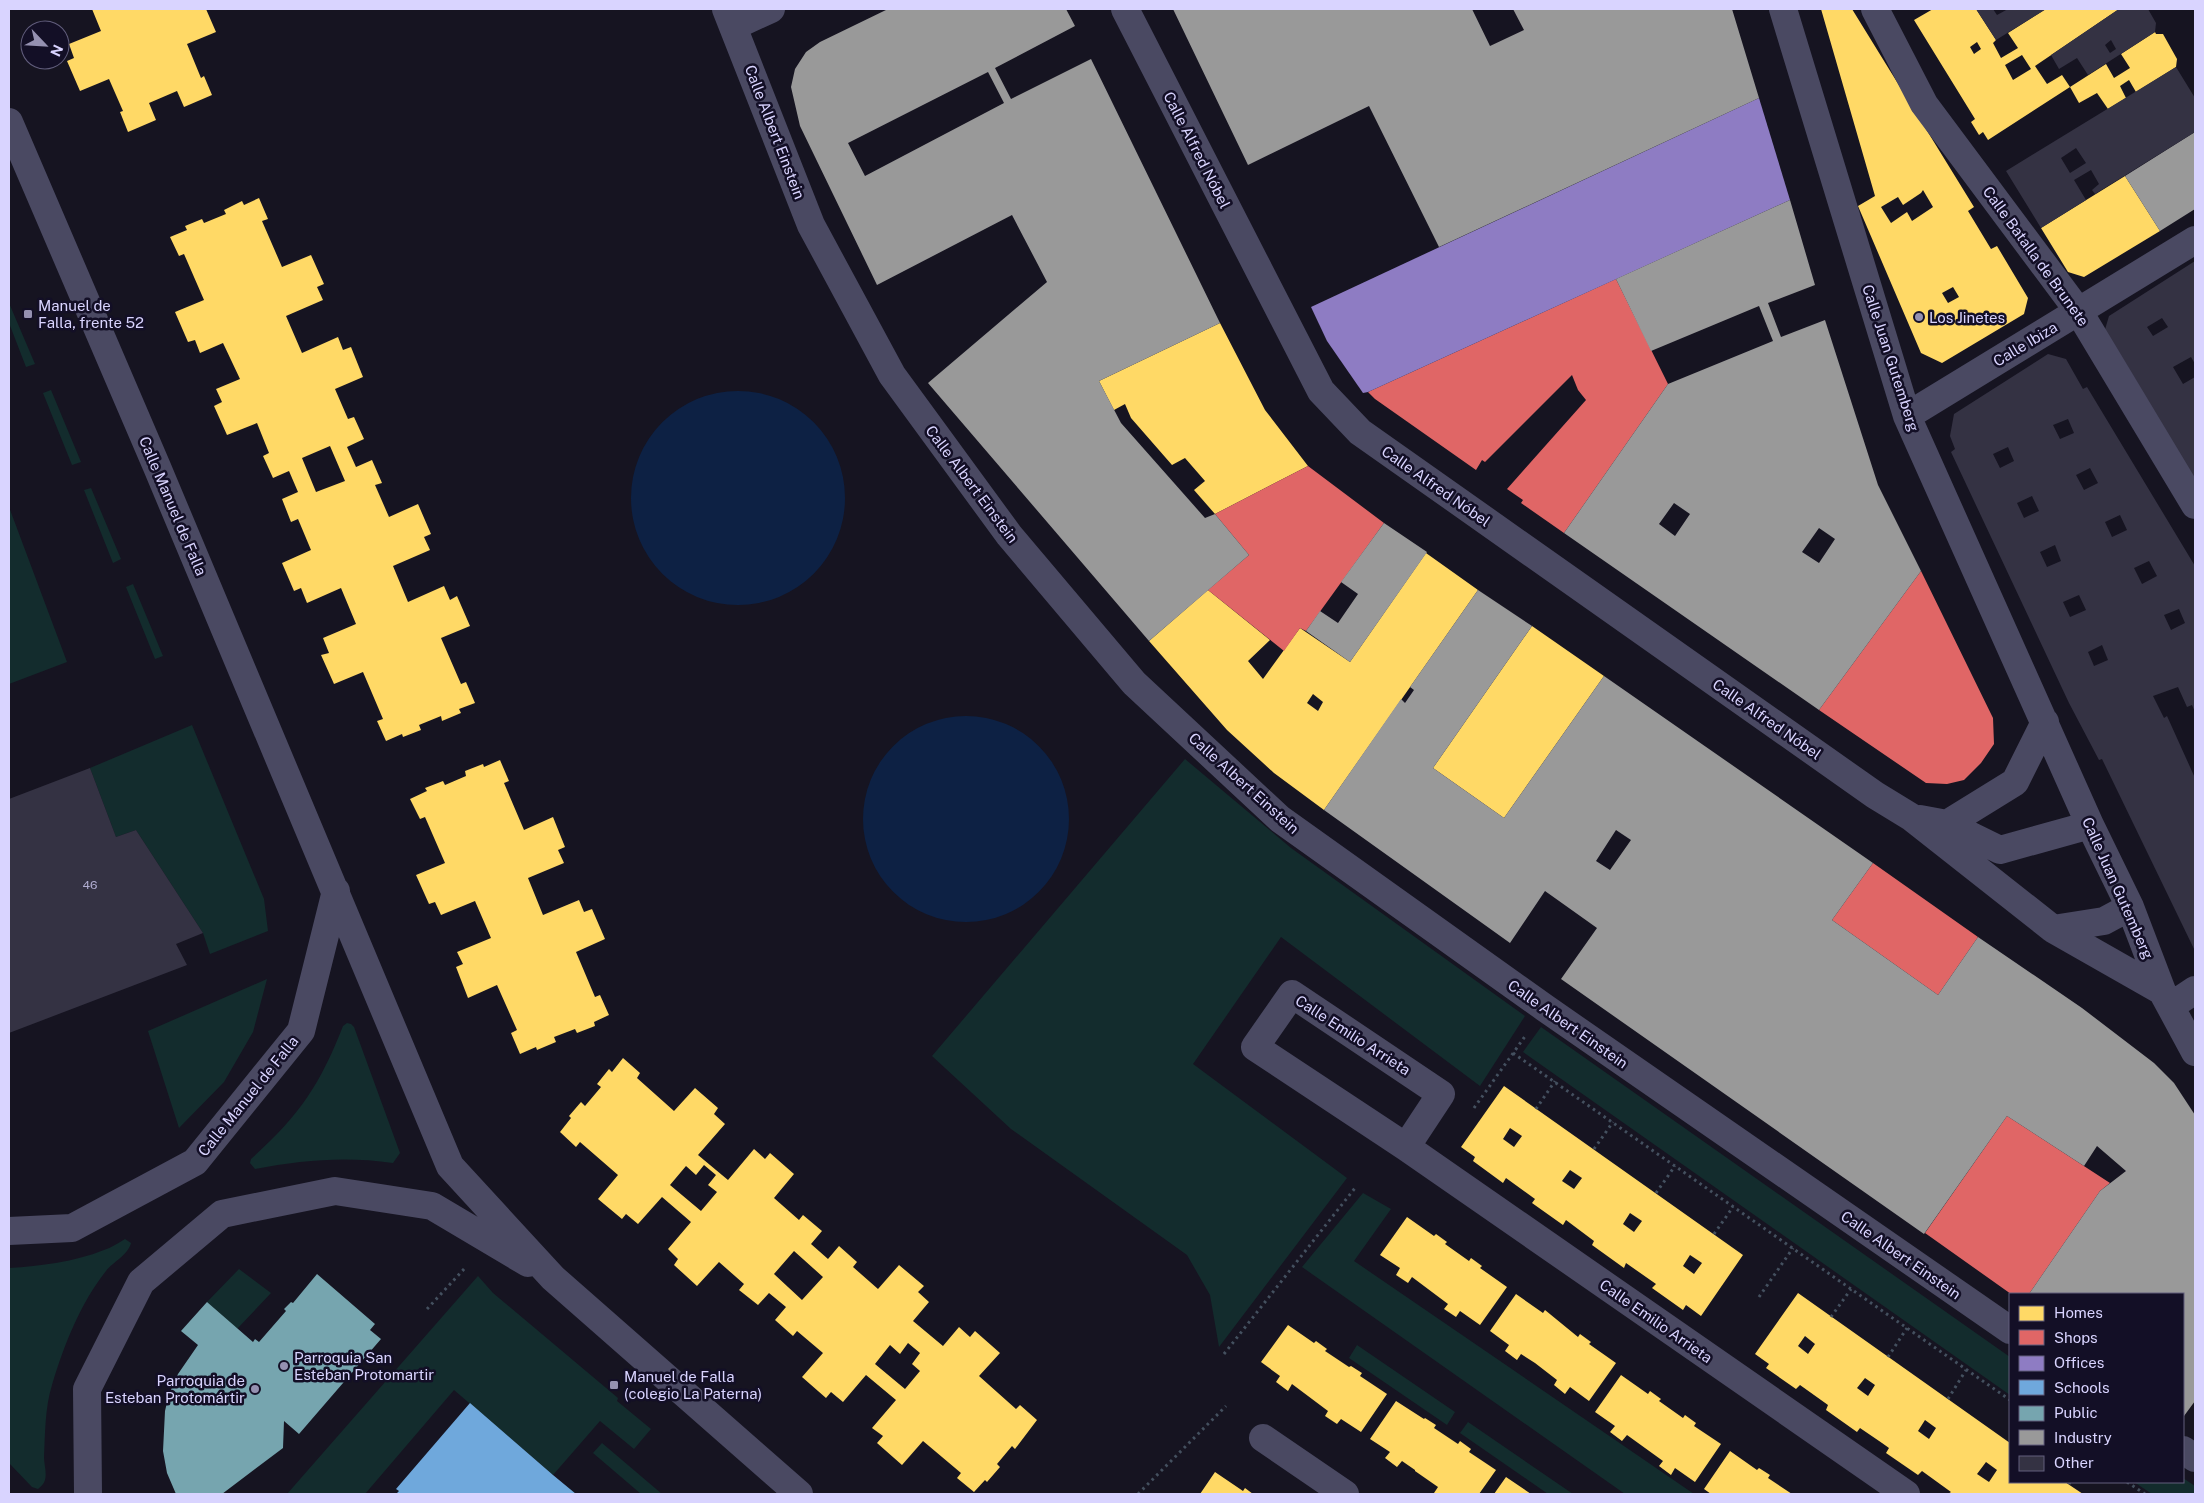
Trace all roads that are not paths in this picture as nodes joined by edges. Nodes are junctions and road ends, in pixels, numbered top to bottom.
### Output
1 (771, 9) edge
2 (1125, 9) edge
3 (1783, 9) edge
4 (1875, 9) edge
5 (730, 18) edge
6 (9, 122) edge
7 (2195, 240) edge
8 (2079, 312) junction
9 (1907, 416) junction
10 (2195, 505) edge
11 (2045, 722) junction
12 (1911, 817) junction
13 (1948, 824) junction
14 (2090, 825) junction
15 (336, 891) junction
16 (2130, 907) junction
17 (2053, 929) junction
18 (2195, 990) edge
19 (2167, 999) junction
20 (2195, 1052) edge
21 (1406, 1147) junction
22 (9, 1231) edge
23 (553, 1278) junction
24 (2009, 1329) edge
25 (1263, 1438) dead end
26 (2184, 1451) edge
27 (2195, 1458) edge
28 (88, 1494) edge
29 (800, 1494) edge
30 (1345, 1494) edge
31 (1906, 1494) edge

1 - 5 street
2 - 12 street, Calle Alfred Nóbel
3 - 9 street, Calle Juan Gutemberg
4 - 8 street, Calle Batalla de Brunete
5 - 24 street, Calle Albert Einstein
6 - 15 street, Calle Manuel de Falla
7 - 8 street, Calle Ibiza
8 - 9 street, Calle Ibiza
8 - 10 street, Calle Batalla de Brunete
9 - 11 street, Calle Juan Gutemberg
11 - 13 street
11 - 14 street, Calle Juan Gutemberg
12 - 13 street, Calle Alfred Nóbel
12 - 17 street, Calle Alfred Nóbel
13 - 14 street, Calle Alfred Nóbel
14 - 16 street, Calle Juan Gutemberg
15 - 22 street, Calle Manuel de Falla
15 - 23 street, Calle Manuel de Falla
16 - 17 street
16 - 19 street, Calle Juan Gutemberg
17 - 19 street, Calle Alfred Nóbel
18 - 19 street
19 - 20 street, Calle Juan Gutemberg
21 - 21 street, Calle Emilio Arrieta
21 - 31 street, Calle Emilio Arrieta
23 - 28 street, Calle Manuel de Falla
23 - 29 street, Calle Manuel de Falla
25 - 30 street
26 - 27 street

